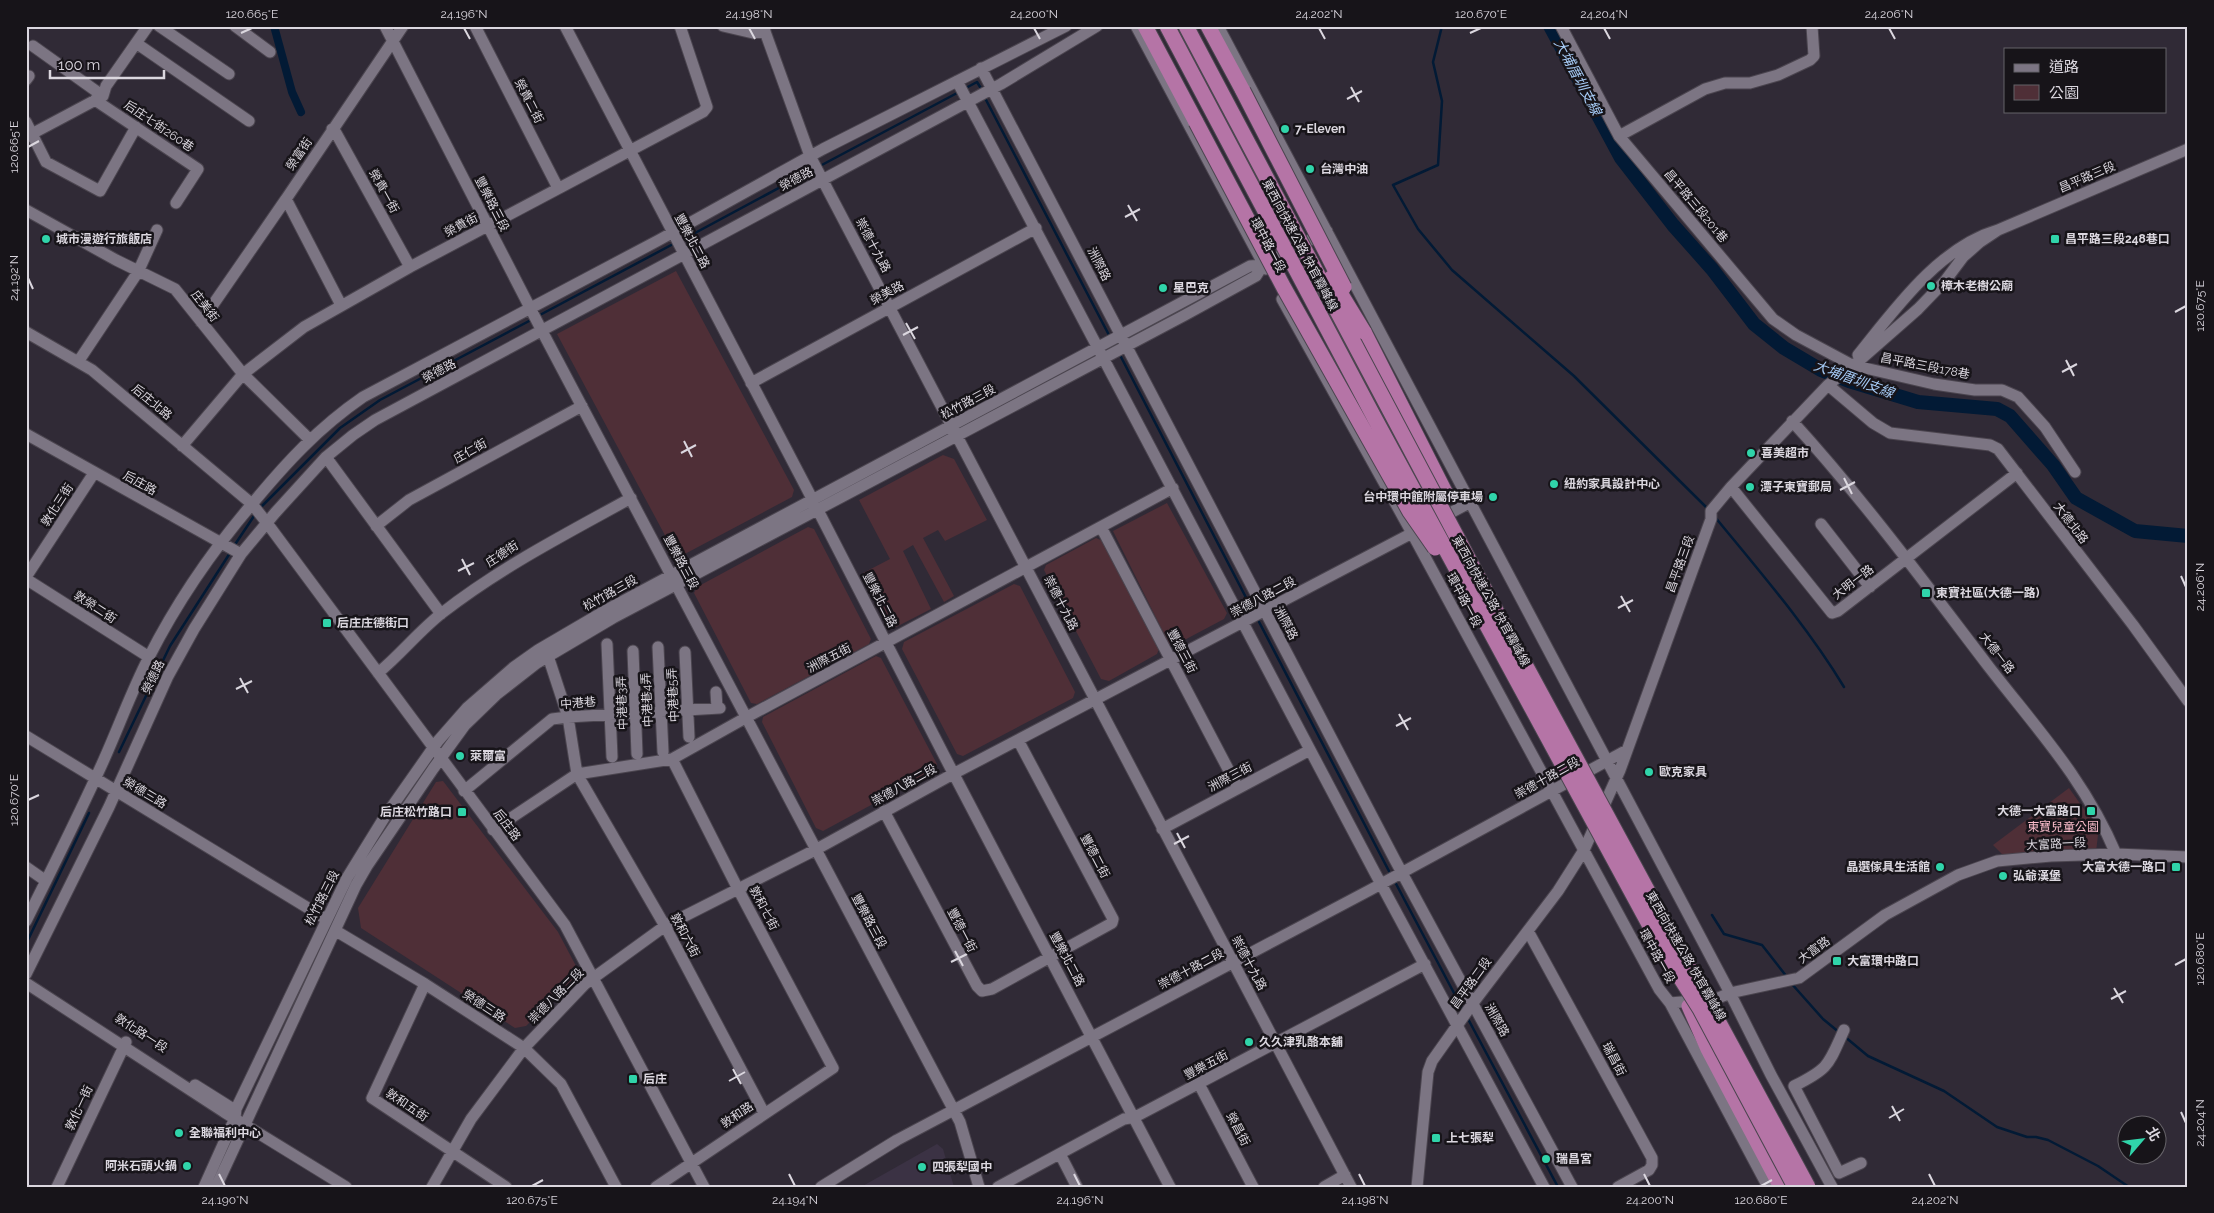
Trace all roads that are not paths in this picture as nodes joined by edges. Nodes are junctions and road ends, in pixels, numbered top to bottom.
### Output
1 (148, 26) edge
2 (159, 26) edge
3 (235, 26) edge
4 (385, 26) edge
5 (403, 26) edge
6 (475, 26) edge
7 (566, 26) edge
8 (680, 26) edge
9 (723, 26) edge
10 (1066, 26) edge
11 (1097, 26) edge
12 (1136, 26) edge
13 (1146, 26) edge
14 (1158, 26) edge
15 (1167, 26) edge
16 (1186, 26) edge
17 (1196, 26) edge
18 (1208, 26) edge
19 (1218, 26) edge
20 (1561, 26) edge
21 (1812, 26) edge
22 (764, 29) edge
23 (393, 41) junction
24 (136, 43) junction
25 (34, 46) dead end
26 (270, 52) dead end
27 (981, 68) junction
28 (229, 74) dead end
29 (962, 91) junction
30 (986, 92) junction
31 (99, 98) junction
32 (249, 121) dead end
33 (26, 122) edge
34 (136, 127) junction
35 (332, 129) junction
36 (29, 135) edge
37 (1619, 136) junction
38 (2188, 149) edge
39 (629, 150) junction
40 (810, 156) junction
41 (823, 180) junction
42 (558, 188) junction
43 (286, 199) junction
44 (176, 203) dead end
45 (26, 210) edge
46 (488, 226) junction
47 (1036, 228) junction
48 (157, 230) dead end
49 (1998, 230) junction
50 (1328, 231) junction
51 (672, 233) junction
52 (684, 254) junction
53 (1263, 265) junction
54 (410, 267) junction
55 (138, 272) junction
56 (341, 305) junction
57 (890, 307) junction
58 (530, 309) junction
59 (201, 322) junction
60 (542, 331) junction
61 (26, 332) edge
62 (1364, 332) junction
63 (1123, 341) junction
64 (1101, 353) junction
65 (1326, 360) junction
66 (78, 362) junction
67 (1852, 365) junction
68 (242, 374) junction
69 (751, 383) junction
70 (1828, 385) junction
71 (582, 406) junction
72 (1792, 421) junction
73 (955, 431) junction
74 (26, 434) edge
75 (309, 439) junction
76 (182, 446) junction
77 (326, 457) junction
78 (2075, 472) dead end
79 (94, 473) junction
80 (2017, 473) junction
81 (1732, 487) junction
82 (1173, 488) junction
83 (631, 498) junction
84 (1469, 503) junction
85 (252, 504) junction
86 (815, 506) junction
87 (267, 523) junction
88 (1821, 524) dead end
89 (376, 526) junction
90 (1102, 527) junction
91 (1412, 533) junction
92 (219, 542) junction
93 (241, 554) junction
94 (1908, 559) junction
95 (1027, 567) junction
96 (26, 578) edge
97 (675, 580) junction
98 (1870, 587) junction
99 (1494, 607) junction
100 (1479, 611) junction
101 (441, 614) junction
102 (1255, 617) junction
103 (886, 643) junction
104 (606, 644) dead end
105 (658, 647) dead end
106 (633, 651) dead end
107 (685, 652) dead end
108 (548, 656) junction
109 (149, 657) junction
110 (1172, 660) junction
111 (378, 673) junction
112 (716, 692) dead end
113 (1096, 700) junction
114 (2188, 701) edge
115 (688, 710) junction
116 (661, 711) junction
117 (636, 713) junction
118 (610, 714) junction
119 (568, 717) junction
120 (747, 717) junction
121 (26, 736) edge
122 (689, 737) dead end
123 (1018, 740) junction
124 (1310, 750) junction
125 (1627, 750) junction
126 (436, 753) junction
127 (637, 754) dead end
128 (668, 755) junction
129 (612, 758) dead end
130 (1607, 761) junction
131 (577, 774) junction
132 (953, 774) junction
133 (95, 779) junction
134 (1616, 780) junction
135 (1238, 788) junction
136 (116, 791) junction
137 (464, 791) junction
138 (1552, 791) junction
139 (884, 811) junction
140 (1600, 815) joint
141 (1162, 828) junction
142 (493, 830) junction
143 (815, 850) junction
144 (1584, 850) junction
145 (2116, 854) junction
146 (2188, 857) edge
147 (26, 867) edge
148 (1958, 875) joint
149 (1392, 878) junction
150 (46, 881) junction
151 (738, 889) junction
152 (326, 919) junction
153 (26, 921) edge
154 (665, 926) junction
155 (336, 931) junction
156 (1528, 931) junction
157 (1664, 952) junction
158 (1051, 957) junction
159 (1233, 962) junction
160 (1425, 964) junction
161 (1694, 974) junction
162 (26, 975) edge
163 (593, 977) junction
164 (26, 982) edge
165 (426, 984) junction
166 (1730, 993) junction
167 (1670, 1004) junction
168 (1465, 1014) junction
169 (1844, 1030) dead end
170 (1093, 1037) junction
171 (125, 1044) junction
172 (1275, 1044) junction
173 (524, 1048) junction
174 (833, 1068) joint
175 (1199, 1084) junction
176 (954, 1110) junction
177 (764, 1113) junction
178 (1135, 1117) junction
179 (240, 1121) junction
180 (452, 1152) junction
181 (1060, 1154) junction
182 (691, 1163) junction
183 (1861, 1163) dead end
184 (1345, 1175) junction
185 (57, 1187) edge
186 (204, 1187) edge
187 (216, 1187) edge
188 (346, 1187) edge
189 (432, 1187) edge
190 (506, 1187) edge
191 (616, 1187) edge
192 (656, 1187) edge
193 (704, 1187) edge
194 (821, 1187) edge
195 (979, 1187) edge
196 (998, 1187) edge
197 (1077, 1187) edge
198 (1170, 1187) edge
199 (1253, 1187) edge
200 (1324, 1187) edge
201 (1351, 1187) edge
202 (1417, 1187) edge
203 (1544, 1187) edge
204 (1572, 1187) edge
205 (1618, 1187) edge
206 (1768, 1187) edge
207 (1781, 1187) edge
208 (1795, 1187) edge
209 (1808, 1187) edge
210 (1819, 1187) edge
211 (1832, 1187) edge

1 - 24 street
2 - 28 street
3 - 26 street
4 - 23 street, 豐樂路三段
5 - 23 street, 榮富街
6 - 42 street, 榮貴二街
7 - 39 street, 豐樂北二路
8 - 39 street, 榮貴街
9 - 22 street
10 - 27 street, 榮德路
11 - 30 street, 榮德路
12 - 53 street, 環中路一段
13 - 65 highway, bridge
14 - 65 highway, bridge
15 - 100 highway, 東西向快速公路 快官霧峰線, bridge
16 - 99 highway, 東西向快速公路 快官霧峰線, bridge
17 - 62 highway, bridge
18 - 62 highway, bridge
19 - 50 street
20 - 37 street, 昌平路三段201巷
21 - 37 street
22 - 40 street, 崇德十九路
23 - 35 street, 榮富街
23 - 46 street, 豐樂路三段
24 - 31 street
24 - 32 street
25 - 31 street, 后庄七街260巷
27 - 29 street, 榮德路
27 - 30 street, 洲際路
29 - 30 street, 榮德路
29 - 40 street, 榮德路
29 - 41 street, 榮德路
29 - 47 street, 洲際路
30 - 63 street, 洲際路
31 - 34 street, 后庄七街260巷
31 - 36 street
33 - 36 street
34 - 36 street
34 - 44 street, 后庄七街260巷
35 - 43 street, 榮富街
35 - 54 street, 榮貴一街
37 - 67 street, 昌平路三段201巷
38 - 49 street, 昌平路三段
39 - 42 street, 榮貴街
39 - 51 street, 豐樂北二路
40 - 41 street, 崇德十九路
40 - 51 street, 榮德路
41 - 52 street, 榮德路
41 - 57 street, 崇德十九路
42 - 46 street, 榮貴街
43 - 56 street
43 - 59 street, 榮富街
45 - 55 street, 庄美街
46 - 54 street, 榮貴街
46 - 58 street, 豐樂路三段
47 - 57 street, 榮美路
47 - 64 street, 洲際路
48 - 55 street
49 - 67 street, 昌平路三段
49 - 67 street, 昌平路三段
50 - 53 street, 松竹路三段
50 - 84 street
51 - 52 street, 豐樂北二路
51 - 58 street, 榮德路
52 - 60 street, 榮德路
52 - 69 street, 豐樂北二路
53 - 63 street, 松竹路三段
53 - 91 street, 環中路一段
54 - 56 street, 榮貴街
55 - 59 street, 庄美街
55 - 66 street
56 - 68 street, 榮貴街
57 - 69 street, 榮美路
57 - 73 street, 崇德十九路
58 - 60 street, 豐樂路三段
58 - 75 street, 榮德路
59 - 68 street, 庄美街
60 - 71 street, 豐樂路三段
60 - 77 street, 榮德路
61 - 66 street, 后庄北路
62 - 99 highway, bridge
63 - 64 street, 松竹路三段
63 - 102 street, 洲際路
64 - 73 street, 松竹路三段
64 - 82 street, 洲際路
65 - 100 highway, bridge
66 - 76 street, 后庄北路
67 - 70 street, 昌平路三段
67 - 78 street, 昌平路三段178巷
68 - 75 street, 庄美街
68 - 76 street, 榮貴街
69 - 86 street, 豐樂北二路
70 - 72 street, 昌平路三段
70 - 80 street, 大德北路
71 - 83 street, 豐樂路三段
71 - 89 street, 庄仁街
72 - 81 street, 昌平路三段
72 - 94 street, 大德一路
73 - 86 street, 松竹路三段
73 - 95 street, 崇德十九路
74 - 79 street, 后庄路
75 - 85 street, 榮德路
76 - 85 street, 后庄北路
77 - 87 street, 榮德路
77 - 89 street
79 - 92 street, 后庄路
79 - 96 street, 敦化三街
80 - 94 street, 大明一路
80 - 114 street, 大德北路
81 - 98 street, 大明一路
81 - 125 street, 昌平路三段
82 - 90 street, 洲際五街
82 - 102 street, 洲際路
83 - 97 street, 豐樂路三段
83 - 101 street, 庄德街
84 - 91 street, 崇德八路二段
84 - 130 street
85 - 87 street, 后庄路
85 - 92 street, 榮德路
86 - 97 street, 松竹路三段
86 - 103 street, 豐樂北二路
87 - 93 street, 榮德路
87 - 111 street, 后庄路
88 - 98 street
89 - 101 street
90 - 95 street, 洲際五街
90 - 110 street, 豐德三街
91 - 102 street, 崇德八路二段
91 - 138 street, 環中路一段
92 - 93 street, 后庄路
92 - 109 street, 榮德路
93 - 136 street, 榮德路
94 - 98 street, 大明一路
94 - 145 street, 大德一路
95 - 103 street, 洲際五街
95 - 113 street, 崇德十九路
96 - 109 street, 敦榮二街
97 - 108 street, 松竹路三段
97 - 120 street, 豐樂路三段
97 - 126 street, 松竹路三段
99 - 161 highway, 東西向快速公路 快官霧峰線, bridge
100 - 157 highway, 東西向快速公路 快官霧峰線, bridge
101 - 111 street, 庄德街
102 - 110 street, 崇德八路二段
102 - 124 street, 洲際路
102 - 149 street, 洲際路
103 - 120 street, 洲際五街
103 - 132 street, 豐樂北二路
104 - 118 street
105 - 116 street, 中港巷4弄
106 - 117 street, 中港巷3弄
107 - 115 street, 中港巷5弄
108 - 119 street
108 - 126 street, 松竹路三段
109 - 133 street, 榮德路
110 - 113 street, 崇德八路二段
110 - 135 street, 豐德三街
111 - 126 street, 后庄路
112 - 115 street, 中港巷
113 - 123 street, 崇德八路二段
113 - 141 street, 崇德十九路
115 - 116 street, 中港巷
115 - 122 street, 中港巷5弄
116 - 117 street, 中港巷
116 - 128 street, 中港巷4弄
117 - 118 street, 中港巷
117 - 127 street, 中港巷3弄
118 - 119 street, 中港巷
118 - 129 street
119 - 131 street
119 - 137 street, 中港巷
120 - 128 street, 洲際五街
120 - 143 street, 豐樂路三段
121 - 133 street, 榮德三路
123 - 132 street, 崇德八路二段
123 - 158 street, 豐德二街
124 - 135 street, 洲際三街
124 - 149 street, 洲際路
125 - 130 street, 崇德十路二段
125 - 134 street, 昌平路三段
126 - 137 street, 后庄路
126 - 152 street, 松竹路三段
126 - 155 street, 松竹路三段
128 - 131 street, 洲際五街
128 - 151 street, 敦和七街
130 - 134 street
130 - 138 street, 崇德十路二段
131 - 142 street, 洲際五街
131 - 154 street, 敦和六街
132 - 139 street, 崇德八路二段
132 - 158 street, 豐樂北二路
133 - 136 street, 榮德三路
133 - 150 street, 榮德路
134 - 140 street, 昌平路三段
134 - 166 street
135 - 141 street, 洲際三街
136 - 152 street, 榮德三路
136 - 162 street, 榮德路
137 - 142 street, 后庄路
138 - 144 street, 環中路一段
138 - 149 street, 崇德十路二段
139 - 143 street, 崇德八路二段
139 - 158 street, 豐德一街
140 - 144 street, 昌平路二段
141 - 159 street, 崇德十九路
142 - 163 street, 后庄路
143 - 151 street, 崇德八路二段
143 - 176 street, 豐樂路三段
144 - 156 street, 昌平路二段
144 - 167 street, 環中路一段
145 - 146 street, 大富路一段
145 - 148 street, 大富路一段
147 - 150 street
148 - 166 street, 大富路
149 - 159 street, 崇德十路二段
149 - 160 street, 洲際路
149 - 168 street, 洲際路
150 - 153 street, 榮德路
151 - 154 street, 崇德八路二段
151 - 174 street, 敦和七街
152 - 179 street, 松竹路三段
154 - 163 street, 崇德八路二段
154 - 177 street, 敦和六街
155 - 165 street, 榮德三路
155 - 179 street, 松竹路三段
156 - 168 street, 昌平路二段
156 - 205 street, 瑞昌街
157 - 207 highway, bridge
157 - 208 highway, 東西向快速公路 快官霧峰線, bridge
158 - 170 street, 豐樂北二路
159 - 170 street, 崇德十路二段
159 - 172 street, 崇德十九路
160 - 168 street, 洲際路
160 - 172 street, 豐樂五街
161 - 209 highway, 東西向快速公路 快官霧峰線, bridge
161 - 210 highway, bridge
162 - 171 street, 敦化路一段
163 - 173 street, 崇德八路二段
163 - 182 street, 后庄路
164 - 171 street, 敦化路一段
165 - 173 street, 榮德三路
165 - 180 street, 敦和五街
166 - 167 street, 大富路
166 - 211 street
167 - 206 street, 環中路一段
168 - 202 street, 昌平路二段
168 - 203 street, 洲際路
168 - 204 street, 洲際路
169 - 183 street
170 - 176 street, 崇德十路二段
170 - 178 street, 豐樂北二路
171 - 179 street, 敦化路一段
171 - 185 street, 敦化一街
172 - 175 street, 豐樂五街
172 - 184 street, 崇德十九路
173 - 180 street, 崇德八路二段
173 - 191 street, 榮德三路
174 - 177 street, 敦和路
175 - 178 street, 豐樂五街
175 - 199 street, 榮昌街
176 - 194 street, 崇德十路二段
176 - 195 street, 豐樂路三段
177 - 182 street, 敦和路
178 - 181 street, 豐樂五街
178 - 198 street, 豐樂北二路
179 - 186 street, 松竹路三段
179 - 187 street, 松竹路三段
179 - 188 street, 敦化路一段
180 - 189 street, 崇德八路二段
180 - 190 street, 敦和五街
181 - 196 street, 豐樂五街
181 - 197 street
182 - 192 street, 敦和路
182 - 193 street, 后庄路
184 - 200 street
184 - 201 street, 崇德十九路

